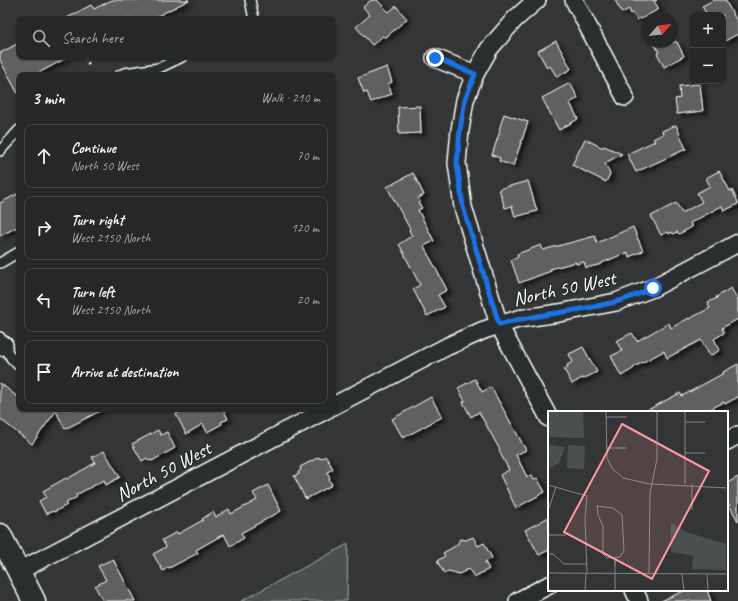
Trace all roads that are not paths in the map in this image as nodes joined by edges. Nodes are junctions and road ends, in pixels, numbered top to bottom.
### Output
1 (250, 0) edge
2 (537, 0) edge
3 (574, 0) edge
4 (253, 16) edge
5 (435, 58) dead end
6 (176, 60) edge
7 (131, 72) edge
8 (475, 74) junction
9 (625, 97) dead end
10 (16, 133) edge
11 (0, 151) edge
12 (738, 243) edge
13 (16, 254) edge
14 (0, 263) edge
15 (499, 324) junction
16 (1, 343) edge
17 (16, 363) edge
18 (336, 404) edge
19 (322, 412) edge
20 (548, 416) edge
21 (738, 436) edge
22 (728, 441) edge
23 (0, 535) edge
24 (18, 571) junction
25 (548, 586) edge
26 (634, 591) edge
27 (34, 601) edge
28 (518, 601) edge
29 (639, 601) edge

1 - 4 lane
2 - 8 street
3 - 9 street
5 - 8 street
6 - 7 lane
8 - 15 street
10 - 11 lane
12 - 15 street, North 50 West
13 - 14 lane
15 - 18 street, North 50 West
15 - 20 street
16 - 17 lane
19 - 24 street, North 50 West
21 - 22 street
23 - 24 main road
24 - 27 main road
25 - 28 street
26 - 29 street

